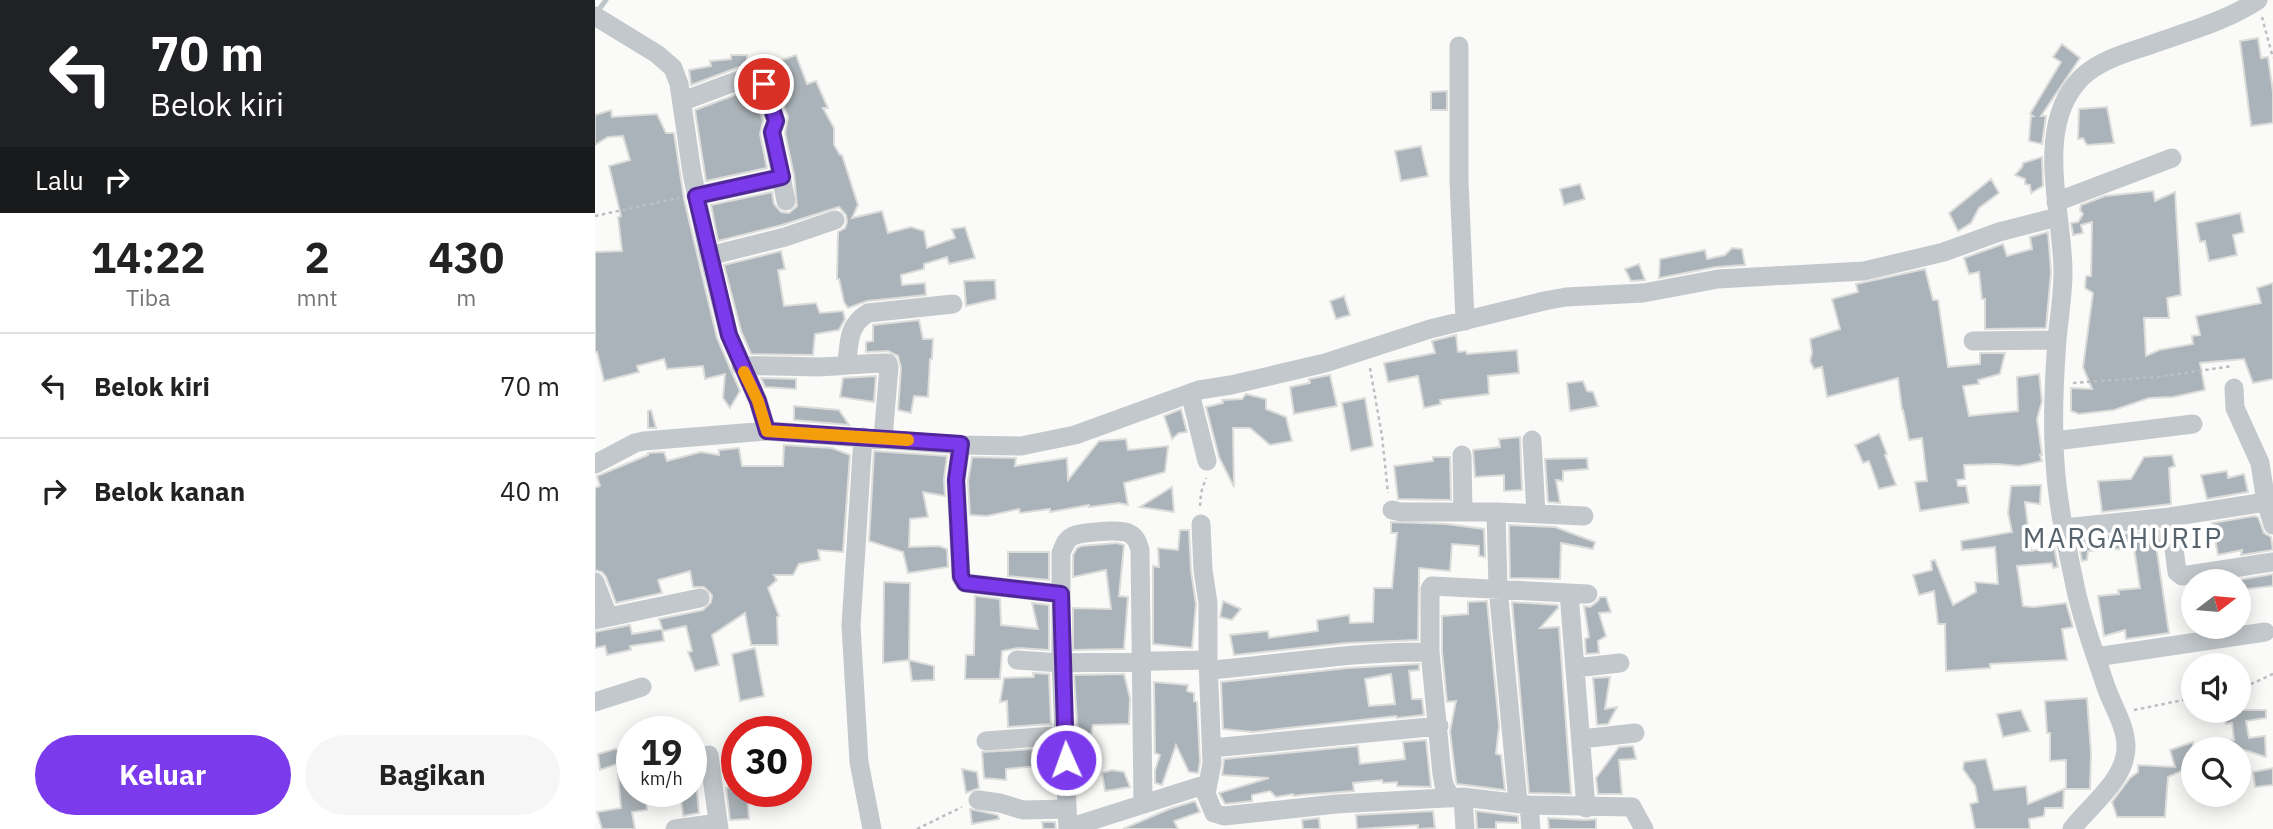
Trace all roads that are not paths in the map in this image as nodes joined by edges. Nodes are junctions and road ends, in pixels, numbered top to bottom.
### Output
1 (2258, 0) edge
2 (600, 20) edge
3 (1459, 46) dead end
4 (683, 101) junction
5 (2172, 158) dead end
6 (782, 177) junction
7 (696, 195) junction
8 (786, 201) dead end
9 (2057, 210) junction
10 (835, 220) dead end
11 (709, 256) junction
12 (953, 304) dead end
13 (1465, 321) junction
14 (2057, 340) junction
15 (1973, 341) dead end
16 (846, 364) junction
17 (741, 366) junction
18 (2234, 388) dead end
19 (1190, 393) junction
20 (2193, 424) dead end
21 (767, 431) junction
22 (873, 437) junction
23 (1532, 440) dead end
24 (2055, 441) junction
25 (961, 444) junction
26 (1462, 456) dead end
27 (1207, 461) road end
28 (595, 464) edge
29 (2266, 502) junction
30 (1392, 510) road end
31 (1463, 512) junction
32 (1496, 512) junction
33 (1536, 514) junction
34 (1584, 516) dead end
35 (2170, 517) junction
36 (1201, 524) road end
37 (2273, 525) edge
38 (2064, 528) junction
39 (2273, 562) edge
40 (595, 582) edge
41 (1498, 589) junction
42 (1061, 594) junction
43 (700, 598) dead end
44 (601, 618) edge
45 (2265, 632) dead end
46 (1430, 652) junction
47 (2096, 657) junction
48 (1017, 660) dead end
49 (1142, 661) junction
50 (1062, 663) junction
51 (1620, 663) dead end
52 (1209, 665) junction
53 (1575, 668) junction
54 (642, 687) dead end
55 (595, 702) edge
56 (1439, 726) junction
57 (1635, 733) dead end
58 (1066, 735) junction
59 (1581, 739) junction
60 (986, 741) dead end
61 (1212, 747) junction
62 (709, 755) dead end
63 (1207, 785) junction
64 (1457, 797) junction
65 (978, 800) road end
66 (1143, 804) junction
67 (1524, 804) junction
68 (1586, 808) junction
69 (1067, 822) edge
70 (718, 826) edge
71 (675, 829) edge
72 (872, 829) edge
73 (1465, 829) edge
74 (1531, 829) edge
75 (1644, 829) edge
76 (2072, 829) edge

1 - 9 street
2 - 4 street
3 - 13 street
4 - 6 street
4 - 7 street
5 - 9 street
6 - 7 street
6 - 8 street
7 - 11 street
9 - 13 street
9 - 14 street
10 - 11 street
11 - 17 street
12 - 16 street
13 - 19 street
14 - 15 street
14 - 24 street
16 - 17 street
16 - 22 street
17 - 21 street
18 - 29 street
19 - 25 street
19 - 27 street
20 - 24 street
21 - 22 street
21 - 28 street
22 - 25 street
22 - 72 street
23 - 33 street
24 - 38 street
25 - 42 street
26 - 31 street
29 - 35 street
29 - 37 street
30 - 31 street
31 - 32 street
32 - 33 street
32 - 41 street
33 - 34 street
35 - 38 street
35 - 39 street
36 - 52 street
38 - 47 street
40 - 44 street
41 - 46 street
41 - 53 street
41 - 67 street
42 - 49 street
42 - 50 street
43 - 44 street
45 - 47 street
46 - 52 street
46 - 56 street
47 - 76 street
48 - 50 street
49 - 50 street
49 - 52 street
49 - 66 street
50 - 58 street
51 - 53 street
52 - 61 street
53 - 59 street
54 - 55 street
56 - 61 street
56 - 64 street
57 - 59 street
58 - 60 street
58 - 69 street
59 - 68 street
61 - 63 street
62 - 70 street
63 - 64 street
63 - 66 street
64 - 67 street
64 - 73 street
65 - 69 street
66 - 69 street
67 - 68 street
67 - 74 street
68 - 75 street
70 - 71 street

